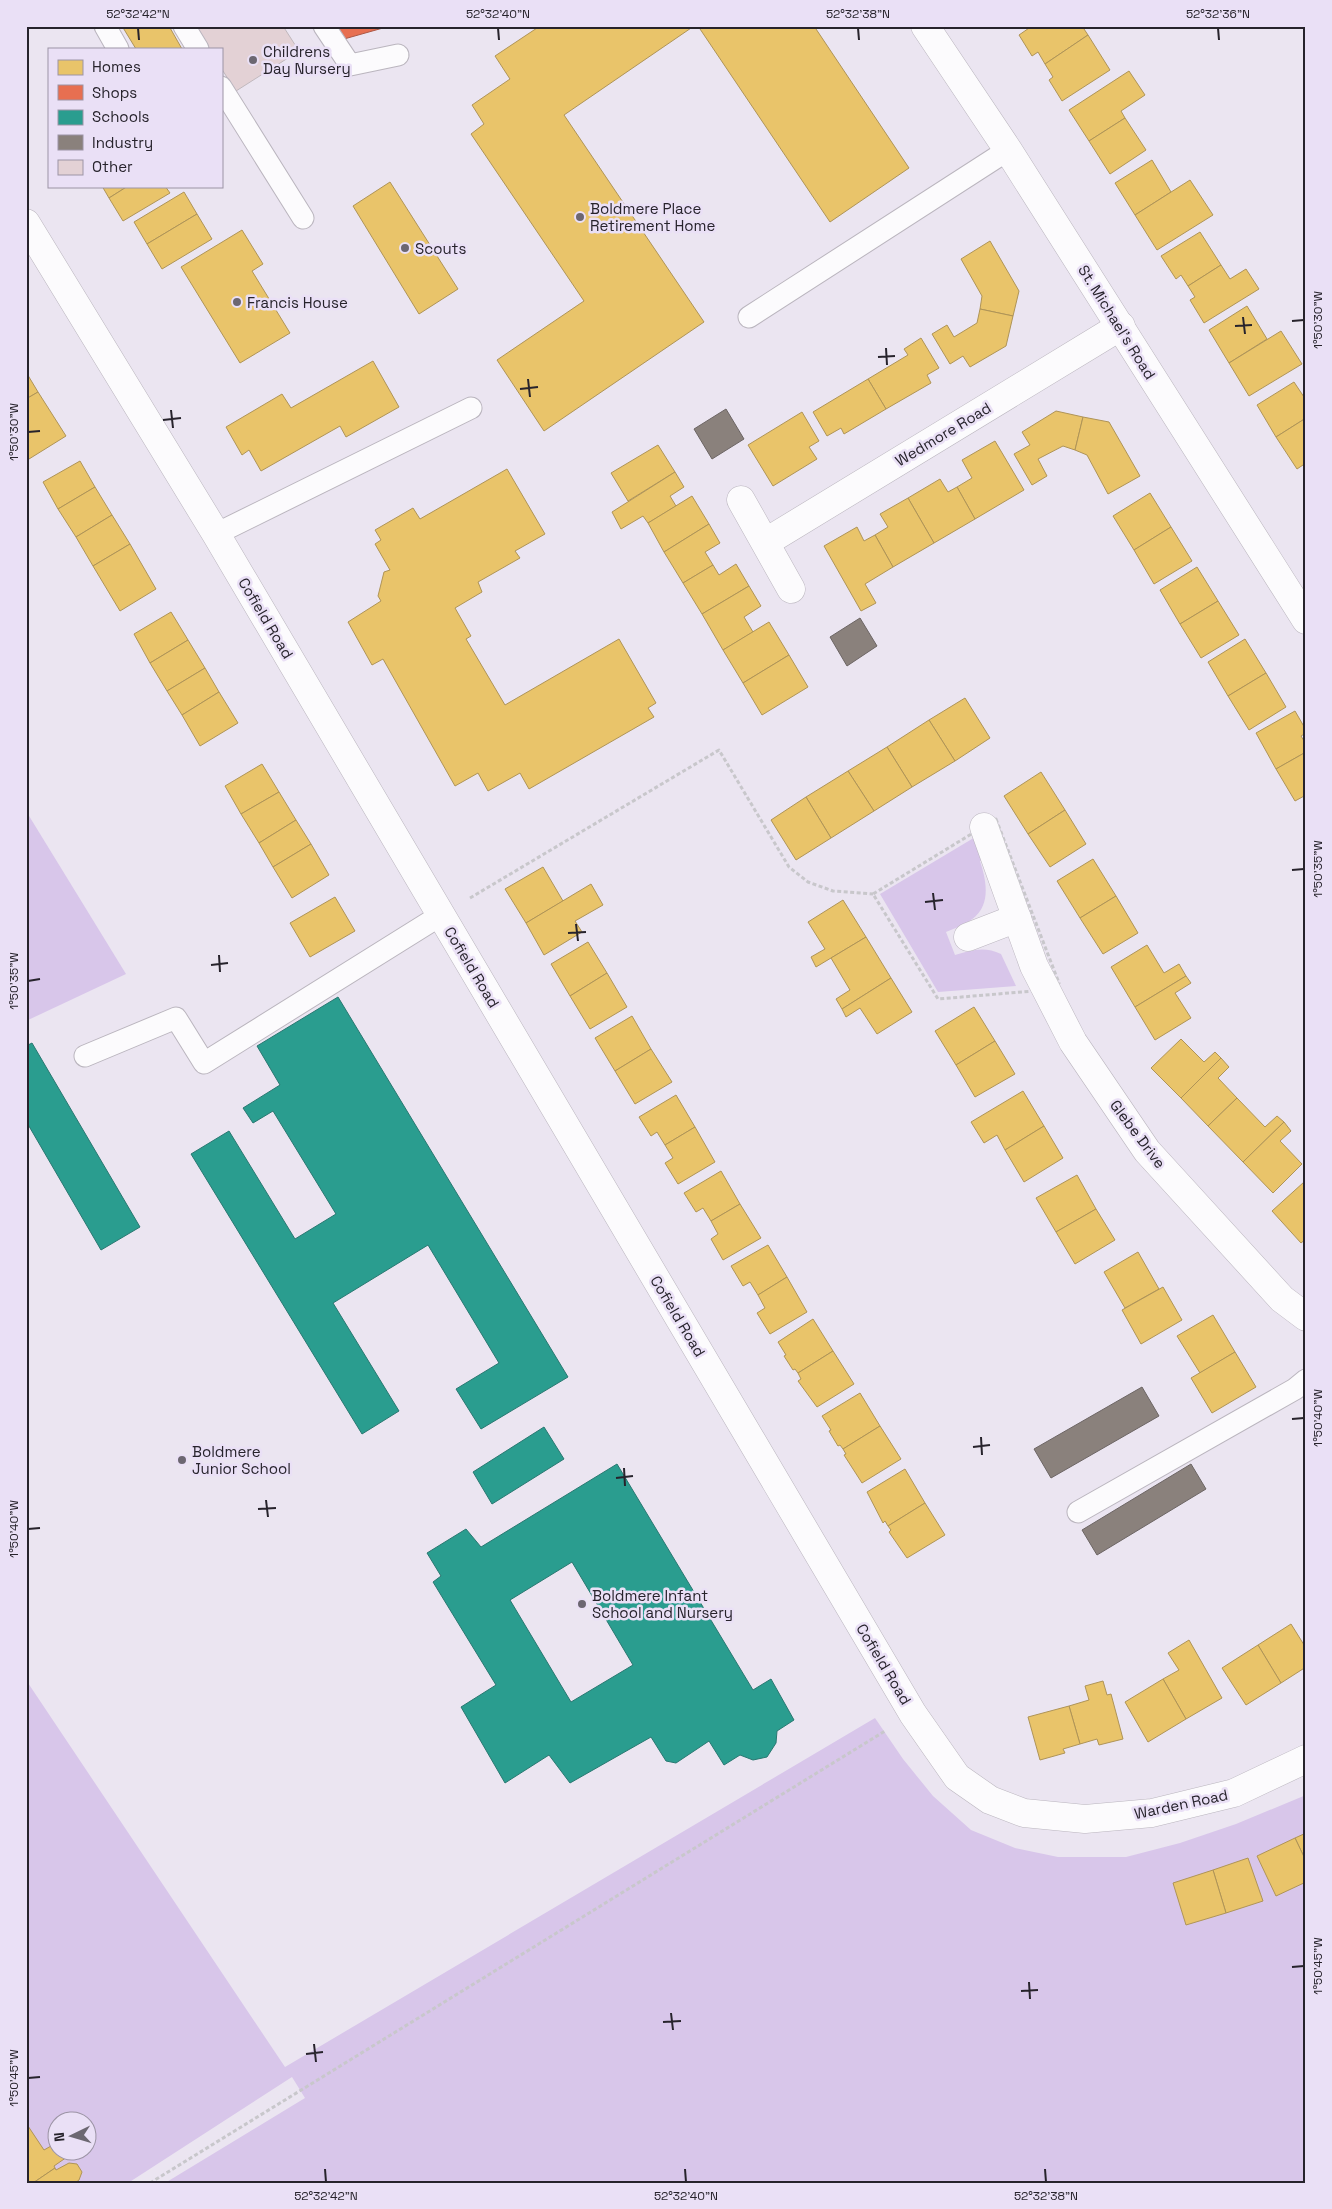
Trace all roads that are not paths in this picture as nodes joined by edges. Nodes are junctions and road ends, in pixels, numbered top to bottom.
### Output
1 (105, 26) edge
2 (184, 26) edge
3 (324, 26) edge
4 (925, 26) edge
5 (117, 48) edge
6 (197, 48) edge
7 (398, 55) dead end
8 (222, 88) edge
9 (1008, 150) junction
10 (303, 218) dead end
11 (26, 223) edge
12 (749, 317) dead end
13 (1121, 326) junction
14 (471, 408) dead end
15 (741, 500) dead end
16 (216, 534) junction
17 (766, 542) junction
18 (791, 589) dead end
19 (1306, 620) edge
20 (984, 827) dead end
21 (441, 915) junction
22 (1017, 918) junction
23 (968, 937) dead end
24 (85, 1056) dead end
25 (1306, 1317) edge
26 (1306, 1380) edge
27 (1078, 1512) dead end
28 (913, 1714) joint
29 (1306, 1759) edge

1 - 5 lane
2 - 6 lane
3 - 7 lane
4 - 9 street, St. Michael's Road
8 - 10 lane
9 - 12 lane
9 - 13 street, St. Michael's Road
11 - 16 street, Cofield Road
13 - 17 street, Wedmore Road
13 - 19 street, St. Michael's Road
14 - 16 lane
15 - 17 street
16 - 21 street, Cofield Road
17 - 18 street
20 - 22 street, Glebe Drive
21 - 24 lane
21 - 28 street, Cofield Road
22 - 23 street
22 - 25 street, Glebe Drive
26 - 27 lane
28 - 29 street, Warden Road

